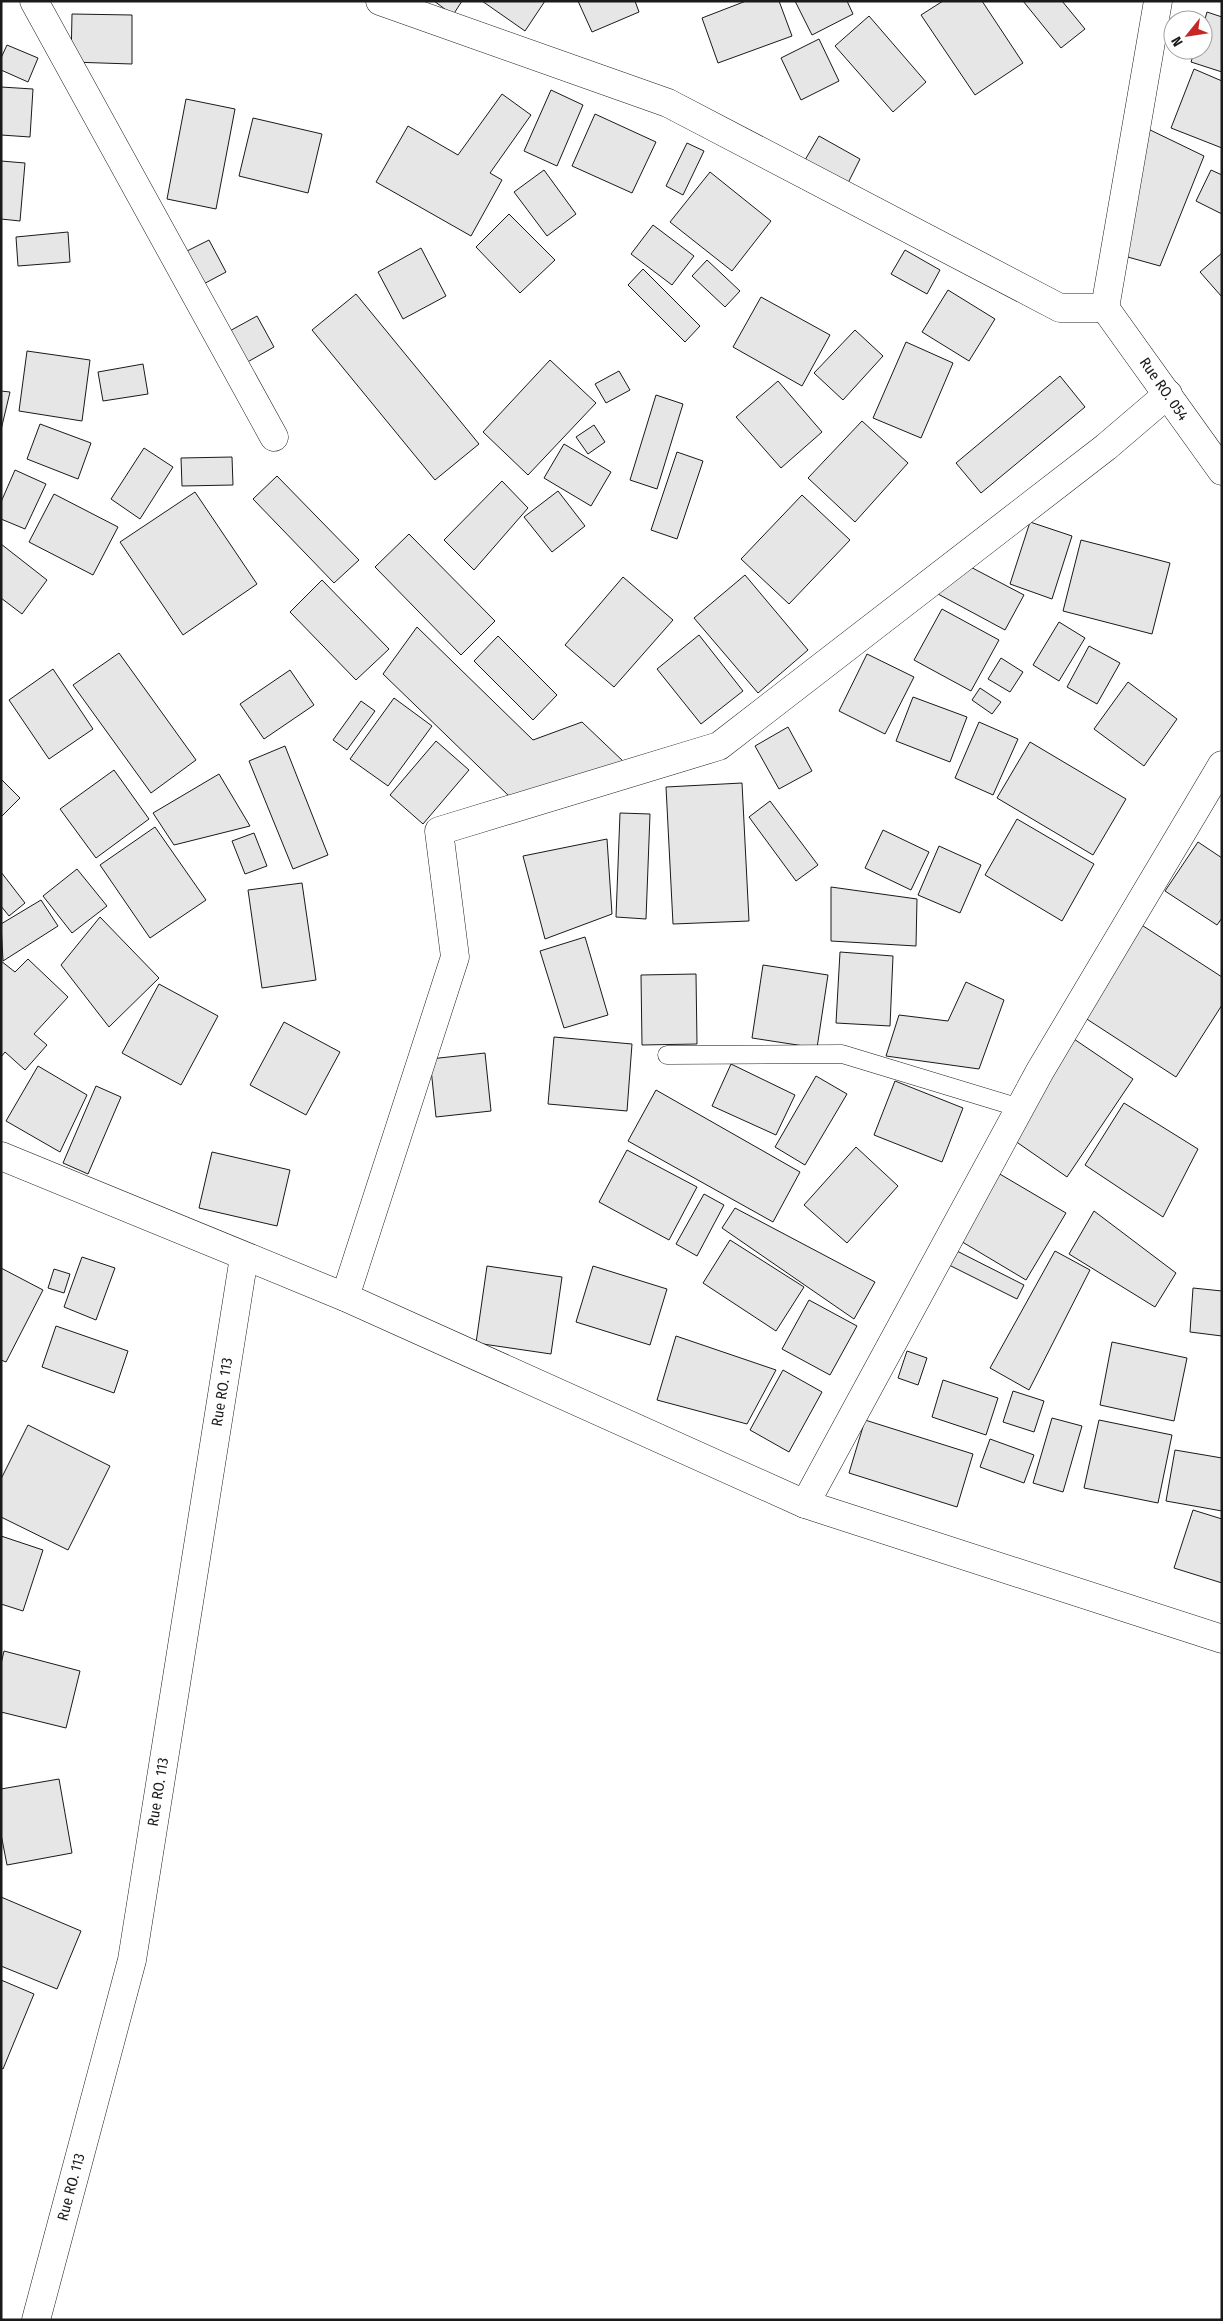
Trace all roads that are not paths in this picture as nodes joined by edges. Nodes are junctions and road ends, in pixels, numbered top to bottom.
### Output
1 (34, 1) edge
2 (380, 1) edge
3 (1158, 1) edge
4 (1106, 308) junction
5 (1168, 394) junction
6 (274, 438) dead end
7 (1222, 471) edge
8 (1222, 765) edge
9 (667, 1054) dead end
10 (1020, 1108) junction
11 (1, 1156) edge
12 (244, 1257) junction
13 (345, 1297) junction
14 (805, 1504) junction
15 (1222, 1639) edge
16 (36, 2320) edge

1 - 6 street
2 - 4 street
3 - 4 street
4 - 5 street, Rue RO. 054
5 - 7 street, Rue RO. 054
5 - 13 street
8 - 10 street
9 - 10 lane
10 - 14 street
11 - 12 street
12 - 13 street
12 - 16 street, Rue RO. 113
13 - 14 street
14 - 15 street

